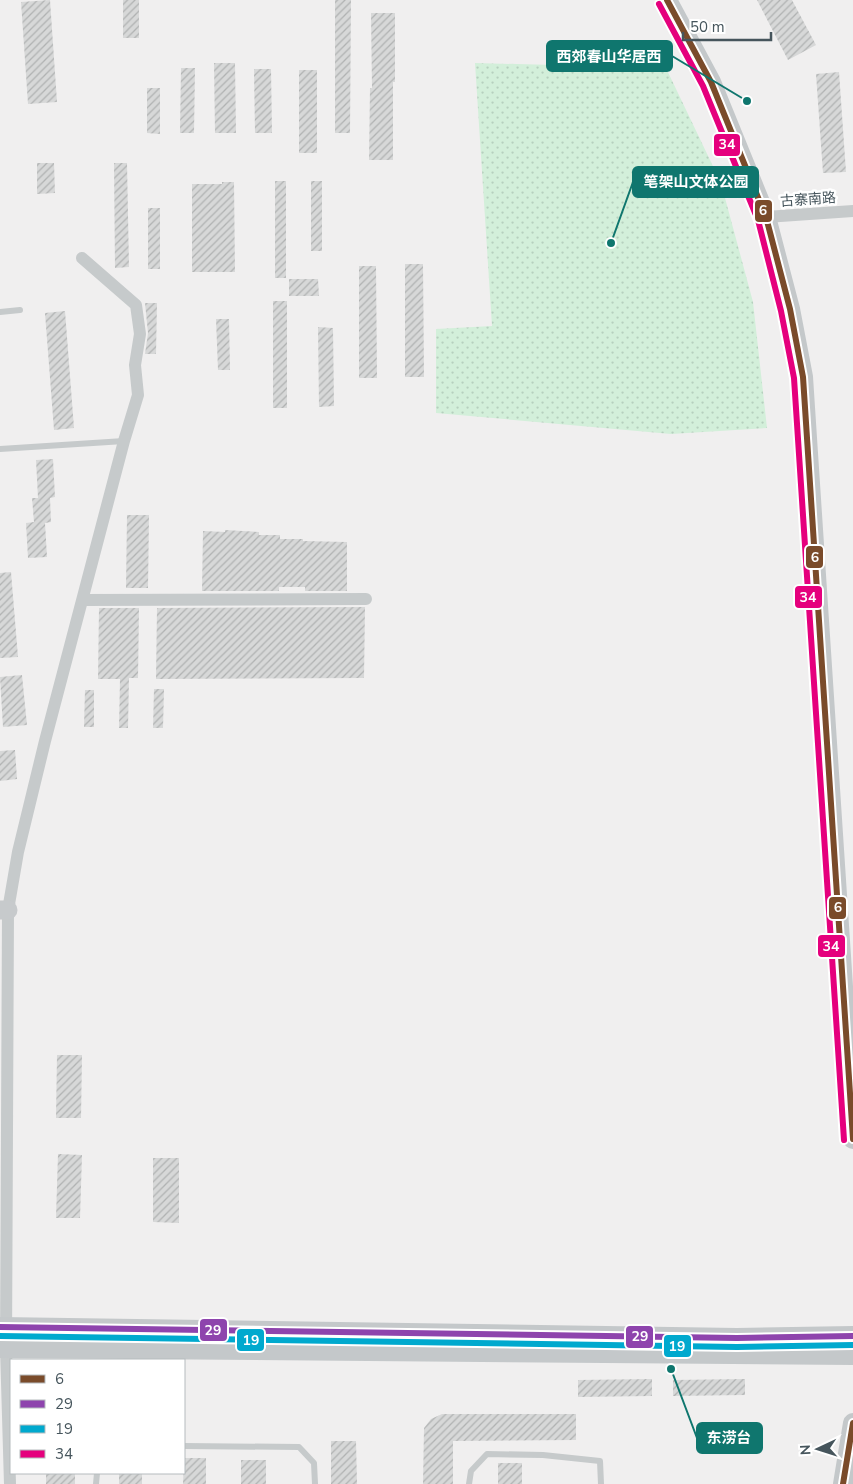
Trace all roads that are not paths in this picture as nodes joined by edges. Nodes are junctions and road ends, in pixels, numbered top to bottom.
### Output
1 (667, 0) edge
2 (853, 211) edge
3 (766, 217) junction
4 (82, 258) dead end
5 (20, 310) dead end
6 (0, 312) edge
7 (124, 441) junction
8 (0, 449) edge
9 (366, 598) dead end
10 (83, 600) junction
11 (4, 910) edge
12 (3, 1058) edge
13 (853, 1139) edge
14 (3, 1327) edge
15 (853, 1336) edge
16 (3, 1348) edge
17 (853, 1355) edge
18 (853, 1423) edge
19 (185, 1446) edge
20 (10, 1484) edge
21 (315, 1484) edge
22 (469, 1484) edge
23 (600, 1484) edge
24 (843, 1484) edge

1 - 3 main road
2 - 3 street, 古寨南路
3 - 13 main road
4 - 7 street
5 - 6 lane
7 - 8 lane
7 - 10 street
9 - 10 street
10 - 11 street
11 - 12 street
12 - 14 street
14 - 15 main road
14 - 16 street
16 - 17 main road
16 - 20 street
18 - 24 main road
19 - 21 lane
22 - 23 lane

